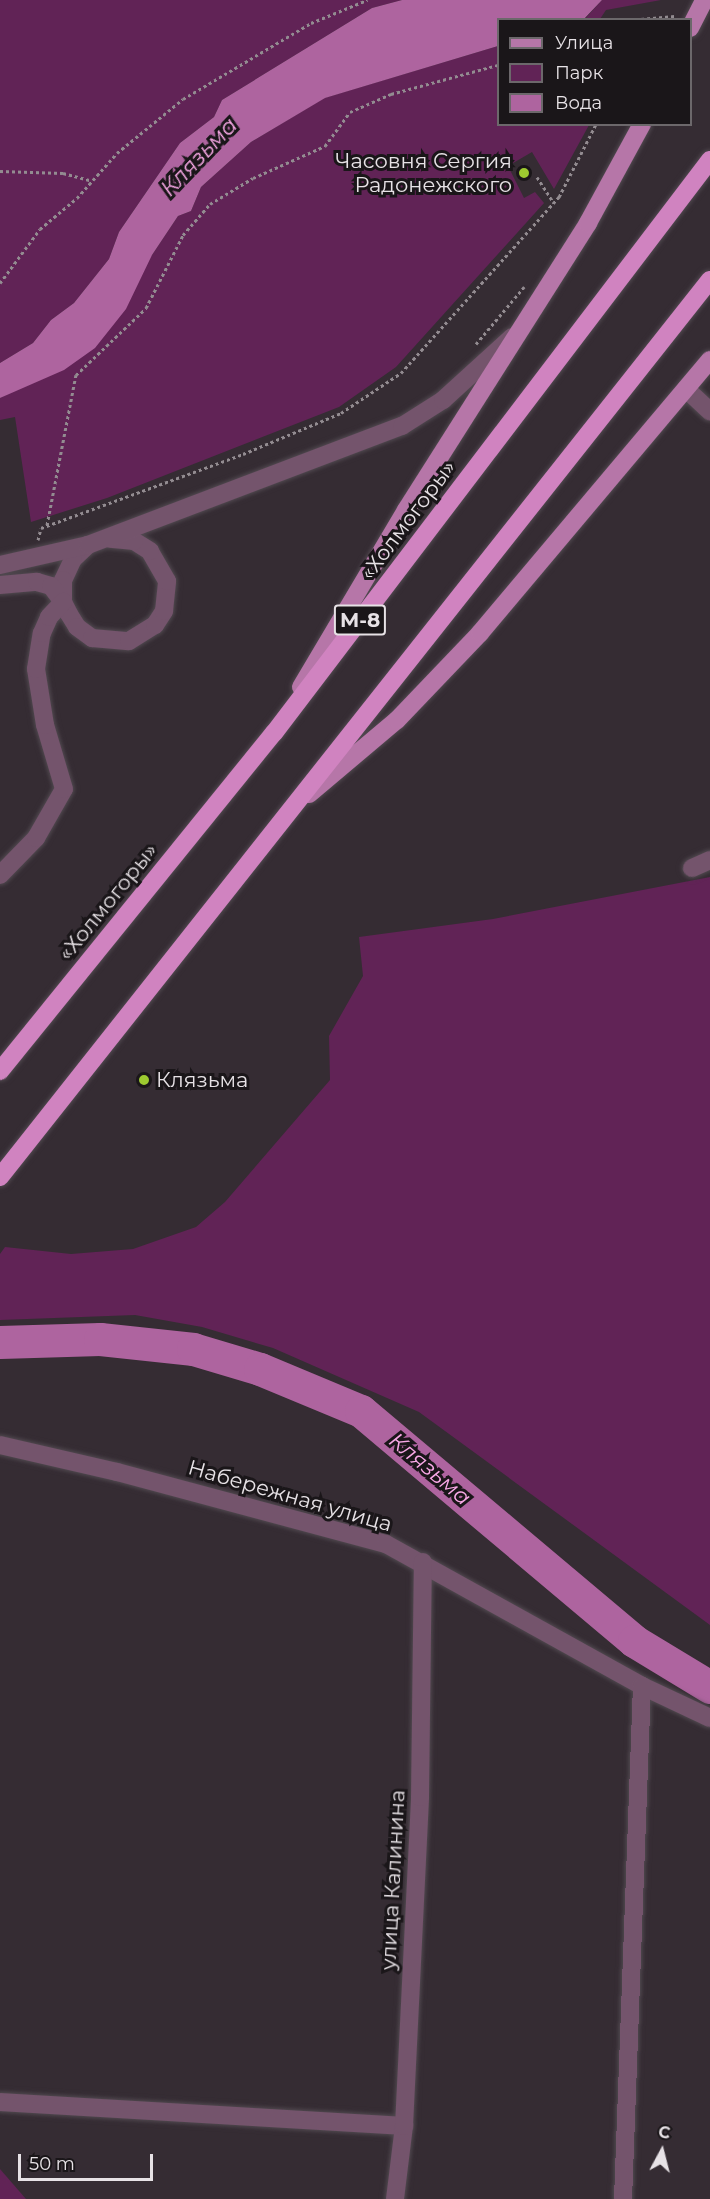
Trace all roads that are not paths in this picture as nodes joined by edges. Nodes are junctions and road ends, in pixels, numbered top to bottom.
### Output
1 (704, 0) edge
2 (688, 18) edge
3 (641, 126) edge
4 (710, 160) edge
5 (710, 280) edge
6 (518, 331) junction
7 (710, 360) edge
8 (686, 389) junction
9 (710, 411) edge
10 (96, 542) junction
11 (0, 565) edge
12 (0, 585) edge
13 (63, 602) junction
14 (274, 733) junction
15 (294, 806) junction
16 (710, 860) edge
17 (692, 868) dead end
18 (0, 875) edge
19 (0, 1071) edge
20 (0, 1177) edge
21 (0, 1445) edge
22 (423, 1562) junction
23 (642, 1686) junction
24 (710, 1718) edge
25 (0, 2102) edge
26 (404, 2126) junction
27 (395, 2199) edge
28 (623, 2199) edge

1 - 2 main road, bridge
3 - 6 main road
4 - 14 highway, «Холмогоры» / М-8
5 - 15 highway
6 - 10 street
6 - 14 main road
7 - 8 main road
8 - 9 street
8 - 15 main road
10 - 11 street
10 - 13 street
10 - 13 street
12 - 13 street
13 - 18 street
14 - 19 highway, «Холмогоры» / М-8
15 - 20 highway
16 - 17 street
21 - 22 street, Набережная улица
22 - 23 street, Набережная улица
22 - 26 street, улица Калинина
23 - 24 street, Набережная улица
23 - 28 street
25 - 26 street
26 - 27 street, улица Калинина

